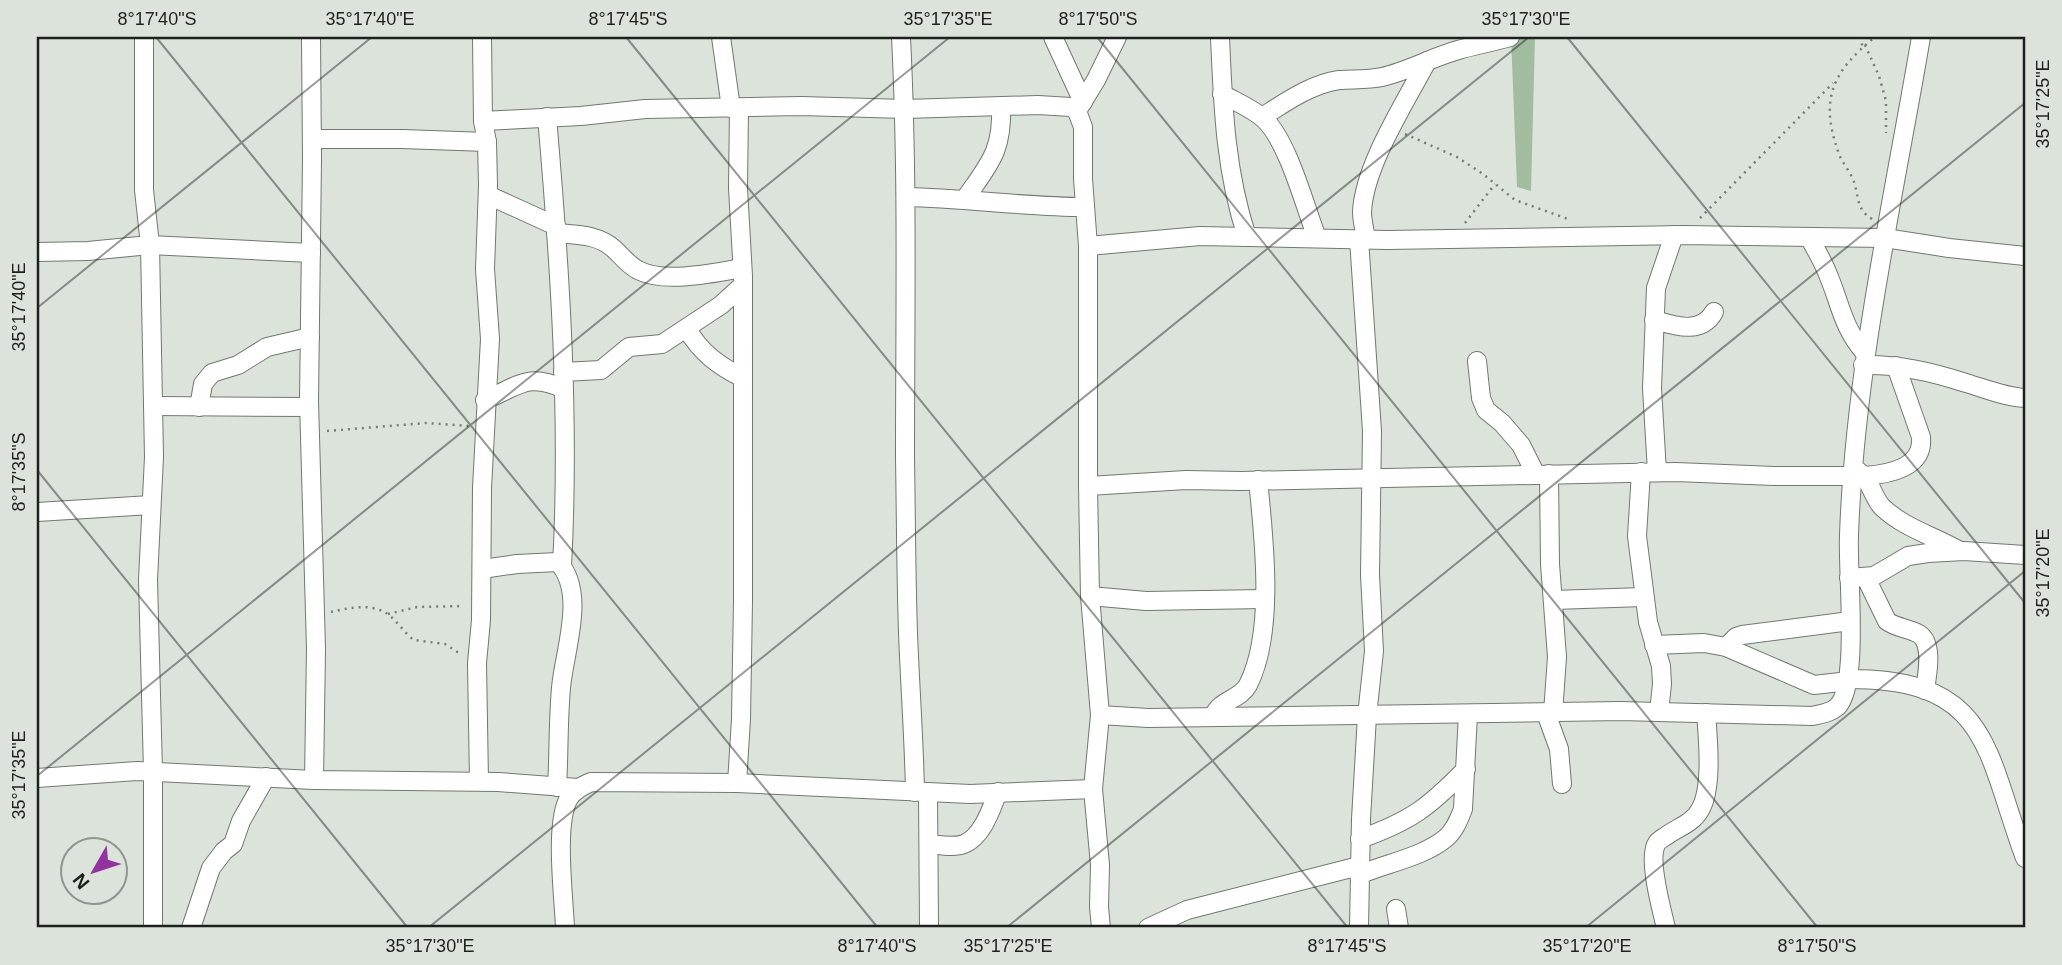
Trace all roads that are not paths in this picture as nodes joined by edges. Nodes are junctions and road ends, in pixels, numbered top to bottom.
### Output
1 (144, 37) edge
2 (311, 37) edge
3 (482, 37) edge
4 (721, 37) edge
5 (901, 37) edge
6 (1052, 37) edge
7 (1116, 37) edge
8 (1220, 37) edge
9 (1451, 37) edge
10 (1510, 37) edge
11 (1921, 37) edge
12 (1430, 60) junction
13 (1222, 94) junction
14 (1002, 106) junction
15 (1080, 107) junction
16 (735, 108) junction
17 (905, 109) junction
18 (547, 117) junction
19 (1262, 117) junction
20 (484, 121) junction
21 (312, 139) junction
22 (487, 142) junction
23 (488, 195) junction
24 (906, 197) junction
25 (965, 200) junction
26 (1085, 207) junction
27 (556, 229) junction
28 (1887, 231) junction
29 (1679, 235) junction
30 (1247, 237) junction
31 (1809, 237) junction
32 (1317, 239) junction
33 (1363, 240) junction
34 (150, 245) junction
35 (1088, 246) junction
36 (37, 252) edge
37 (311, 253) junction
38 (2025, 256) edge
39 (742, 277) junction
40 (1714, 312) dead end
41 (1654, 320) junction
42 (687, 330) junction
43 (310, 337) junction
44 (1864, 359) junction
45 (1477, 361) dead end
46 (1896, 366) junction
47 (743, 378) junction
48 (564, 381) junction
49 (2025, 398) edge
50 (485, 400) junction
51 (153, 406) junction
52 (199, 407) junction
53 (309, 407) junction
54 (1649, 472) junction
55 (1856, 473) junction
56 (1542, 474) junction
57 (1370, 478) junction
58 (1258, 480) junction
59 (1088, 486) junction
60 (151, 505) junction
61 (37, 512) edge
62 (1960, 551) junction
63 (2025, 555) edge
64 (562, 566) junction
65 (482, 569) junction
66 (1857, 578) junction
67 (1090, 596) junction
68 (1644, 597) junction
69 (1264, 599) junction
70 (1553, 600) junction
71 (1850, 621) junction
72 (1654, 645) junction
73 (1726, 647) junction
74 (1849, 680) junction
75 (1925, 690) junction
76 (1659, 712) junction
77 (1550, 713) junction
78 (1706, 713) junction
79 (1468, 714) junction
80 (1100, 715) junction
81 (1367, 716) junction
82 (1213, 717) junction
83 (1466, 769) junction
84 (153, 771) junction
85 (266, 777) junction
86 (37, 778) edge
87 (314, 780) junction
88 (479, 782) junction
89 (737, 783) junction
90 (1562, 784) dead end
91 (557, 787) junction
92 (578, 789) junction
93 (1093, 789) junction
94 (921, 792) junction
95 (999, 792) junction
96 (1360, 839) junction
97 (929, 844) junction
98 (2025, 858) edge
99 (1359, 870) junction
100 (1396, 909) dead end
101 (153, 928) edge
102 (191, 928) edge
103 (565, 928) edge
104 (929, 928) edge
105 (1101, 928) edge
106 (1148, 928) edge
107 (1359, 928) edge
108 (1399, 928) edge
109 (1667, 928) edge

1 - 34 street
2 - 21 street
3 - 20 street
4 - 16 street
5 - 17 street
6 - 15 street
7 - 15 street
8 - 13 street
9 - 12 street
10 - 12 street
11 - 28 street
12 - 19 street
12 - 33 street
13 - 19 street
13 - 30 street
14 - 15 street
14 - 17 street
14 - 25 street
15 - 26 street
16 - 17 street
16 - 18 street
16 - 39 street
17 - 24 street
18 - 20 street
18 - 27 street
19 - 32 street
20 - 22 street
21 - 22 street
21 - 37 street
22 - 23 street
23 - 27 street
23 - 50 street
24 - 25 street
24 - 94 street
25 - 26 street
26 - 35 street
27 - 39 street
27 - 48 street
28 - 31 street
28 - 38 street
28 - 44 street
29 - 31 street
29 - 33 street
29 - 41 street
30 - 32 street
30 - 35 street
31 - 44 street
32 - 33 street
33 - 57 street
34 - 36 street
34 - 37 street
34 - 51 street
35 - 59 street
37 - 43 street
39 - 42 street
39 - 47 street
40 - 41 street
41 - 54 street
42 - 47 street
42 - 48 street
43 - 52 street
43 - 53 street
44 - 46 street
44 - 55 street
45 - 56 street
46 - 49 street
46 - 55 street
47 - 89 street
48 - 50 street
48 - 64 street
50 - 65 street
51 - 52 street
51 - 60 street
52 - 53 street
53 - 87 street
54 - 55 street
54 - 56 street
54 - 68 street
55 - 62 street
55 - 66 street
56 - 57 street
56 - 70 street
57 - 58 street
57 - 81 street
58 - 59 street
58 - 69 street
59 - 67 street
60 - 61 street
60 - 84 street
62 - 63 street
62 - 66 street
64 - 65 street
64 - 91 street
65 - 88 street
66 - 71 street
66 - 75 street
67 - 69 street
67 - 80 street
68 - 70 street
68 - 72 street
69 - 82 street
70 - 77 street
71 - 73 street
71 - 74 street
72 - 73 street
72 - 76 street
73 - 74 street
74 - 75 street
74 - 78 street
75 - 98 street
76 - 77 street
76 - 78 street
77 - 79 street
77 - 90 street
78 - 109 street
79 - 81 street
79 - 83 street
80 - 82 street
80 - 93 street
81 - 82 street
81 - 96 street
83 - 96 street
83 - 99 street
84 - 85 street
84 - 86 street
84 - 101 street
85 - 87 street
85 - 102 street
87 - 88 street
88 - 91 street
89 - 92 street
89 - 94 street
91 - 92 street
92 - 103 street
93 - 95 street
93 - 105 street
94 - 95 street
94 - 97 street
95 - 97 street
96 - 99 street
97 - 104 street
99 - 106 street
99 - 107 street
100 - 108 street

